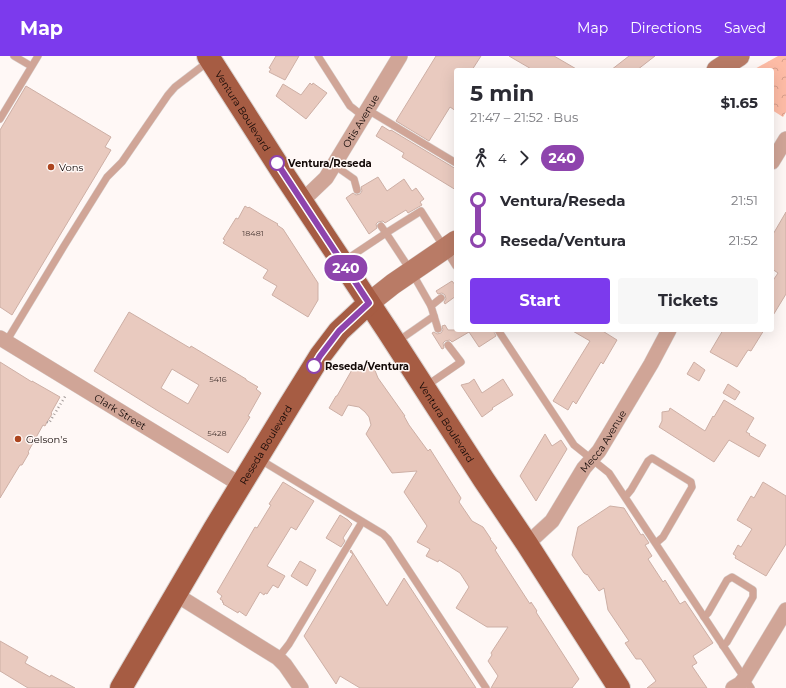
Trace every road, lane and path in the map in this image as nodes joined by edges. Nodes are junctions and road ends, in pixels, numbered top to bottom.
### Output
1 (14, 56) edge
2 (38, 56) edge
3 (318, 56) edge
4 (400, 56) edge
5 (738, 56) edge
6 (209, 58) edge
7 (32, 66) junction
8 (720, 68) edge
9 (366, 113) junction
10 (0, 119) edge
11 (786, 139) edge
12 (774, 159) edge
13 (454, 162) edge
14 (334, 165) junction
15 (357, 190) dead end
16 (302, 201) junction
17 (381, 226) dead end
18 (386, 233) junction
19 (450, 244) edge
20 (454, 259) edge
21 (342, 262) junction
22 (411, 271) junction
23 (441, 298) dead end
24 (369, 303) junction
25 (430, 306) junction
26 (434, 316) junction
27 (438, 329) dead end
28 (499, 332) edge
29 (668, 332) edge
30 (3, 340) edge
31 (395, 343) junction
32 (448, 345) dead end
33 (424, 388) junction
34 (66, 395) dead end
35 (48, 422) dead end
36 (258, 458) junction
37 (592, 460) junction
38 (241, 484) junction
39 (626, 496) junction
40 (362, 522) junction
41 (527, 544) junction
42 (656, 544) junction
43 (176, 594) junction
44 (786, 610) edge
45 (704, 617) junction
46 (724, 646) junction
47 (278, 658) junction
48 (748, 683) edge
49 (121, 688) edge
50 (300, 688) edge
51 (486, 688) edge
52 (619, 688) edge
53 (733, 688) edge

1 - 7 lane
2 - 7 lane
3 - 9 lane
4 - 9 street, Otis Avenue
5 - 8 main road
6 - 16 main road, Ventura Boulevard
6 - 30 lane
7 - 10 lane
9 - 13 lane
9 - 14 street, Otis Avenue
11 - 12 street
14 - 15 lane
14 - 16 street, Otis Avenue
16 - 21 main road, Ventura Boulevard
17 - 18 lane
18 - 19 lane
18 - 21 lane
18 - 22 lane
19 - 20 lane
19 - 22 main road, Reseda Boulevard
21 - 24 main road, Ventura Boulevard
22 - 24 main road, Reseda Boulevard
22 - 25 lane
23 - 25 lane
24 - 31 main road, Ventura Boulevard
24 - 36 main road, Reseda Boulevard
25 - 26 lane
26 - 27 lane
26 - 31 lane
28 - 37 lane
29 - 37 street, Mecca Avenue
30 - 38 street, Clark Street
31 - 33 main road, Ventura Boulevard
32 - 33 lane
33 - 41 main road, Ventura Boulevard
34 - 35 path
36 - 38 main road, Reseda Boulevard
36 - 40 lane
37 - 39 lane
37 - 41 street, Mecca Avenue
38 - 43 main road, Reseda Boulevard
39 - 42 lane
39 - 42 lane
40 - 47 lane
40 - 51 lane
41 - 52 main road, Ventura Boulevard
42 - 45 lane
43 - 47 street
43 - 49 main road, Reseda Boulevard
44 - 48 street
45 - 46 lane
45 - 46 lane
46 - 48 lane
47 - 50 street
48 - 53 street

